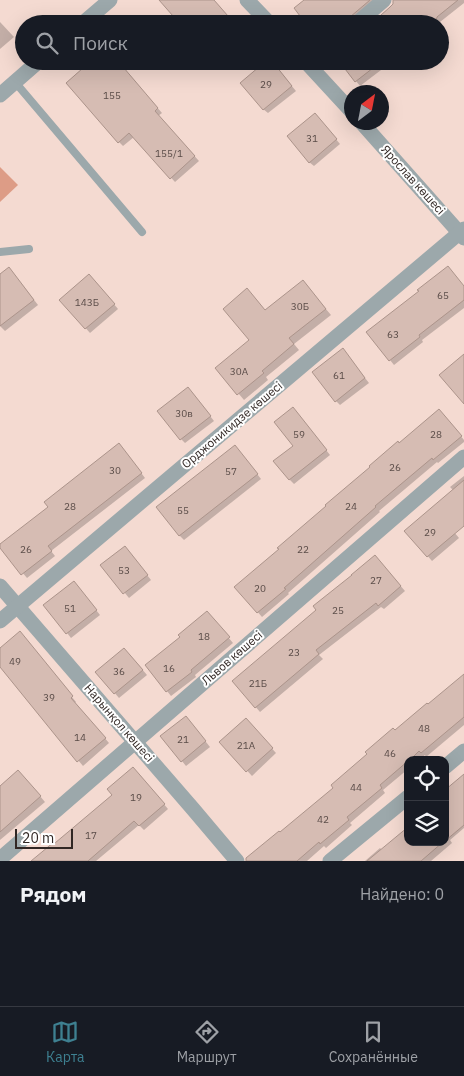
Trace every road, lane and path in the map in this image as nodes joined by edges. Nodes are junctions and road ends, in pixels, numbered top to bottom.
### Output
1 (110, 0) edge
2 (247, 0) edge
3 (384, 0) edge
4 (92, 15) edge
5 (261, 15) edge
6 (366, 15) edge
7 (28, 70) edge
8 (315, 70) edge
9 (14, 82) junction
10 (0, 95) edge
11 (344, 103) edge
12 (367, 130) edge
13 (142, 232) dead end
14 (463, 233) edge
15 (29, 248) dead end
16 (0, 252) edge
17 (464, 457) edge
18 (0, 586) edge
19 (17, 606) junction
20 (0, 621) edge
21 (135, 742) junction
22 (464, 751) edge
23 (449, 764) edge
24 (404, 800) edge
25 (0, 859) edge
26 (237, 861) edge
27 (330, 861) edge

1 - 4 street
2 - 5 street
3 - 6 street
7 - 9 street
8 - 11 street
9 - 10 street
9 - 13 lane
12 - 14 street, Ярослав көшесі
14 - 19 street, Орджоникидзе көшесі
15 - 16 lane
17 - 21 street, Львов көшесі
18 - 19 street, Нарынқол көшесі
19 - 20 street, Орджоникидзе көшесі
19 - 21 street, Нарынқол көшесі
21 - 25 street, Львов көшесі
21 - 26 street, Нарынқол көшесі
22 - 23 street
24 - 27 street

